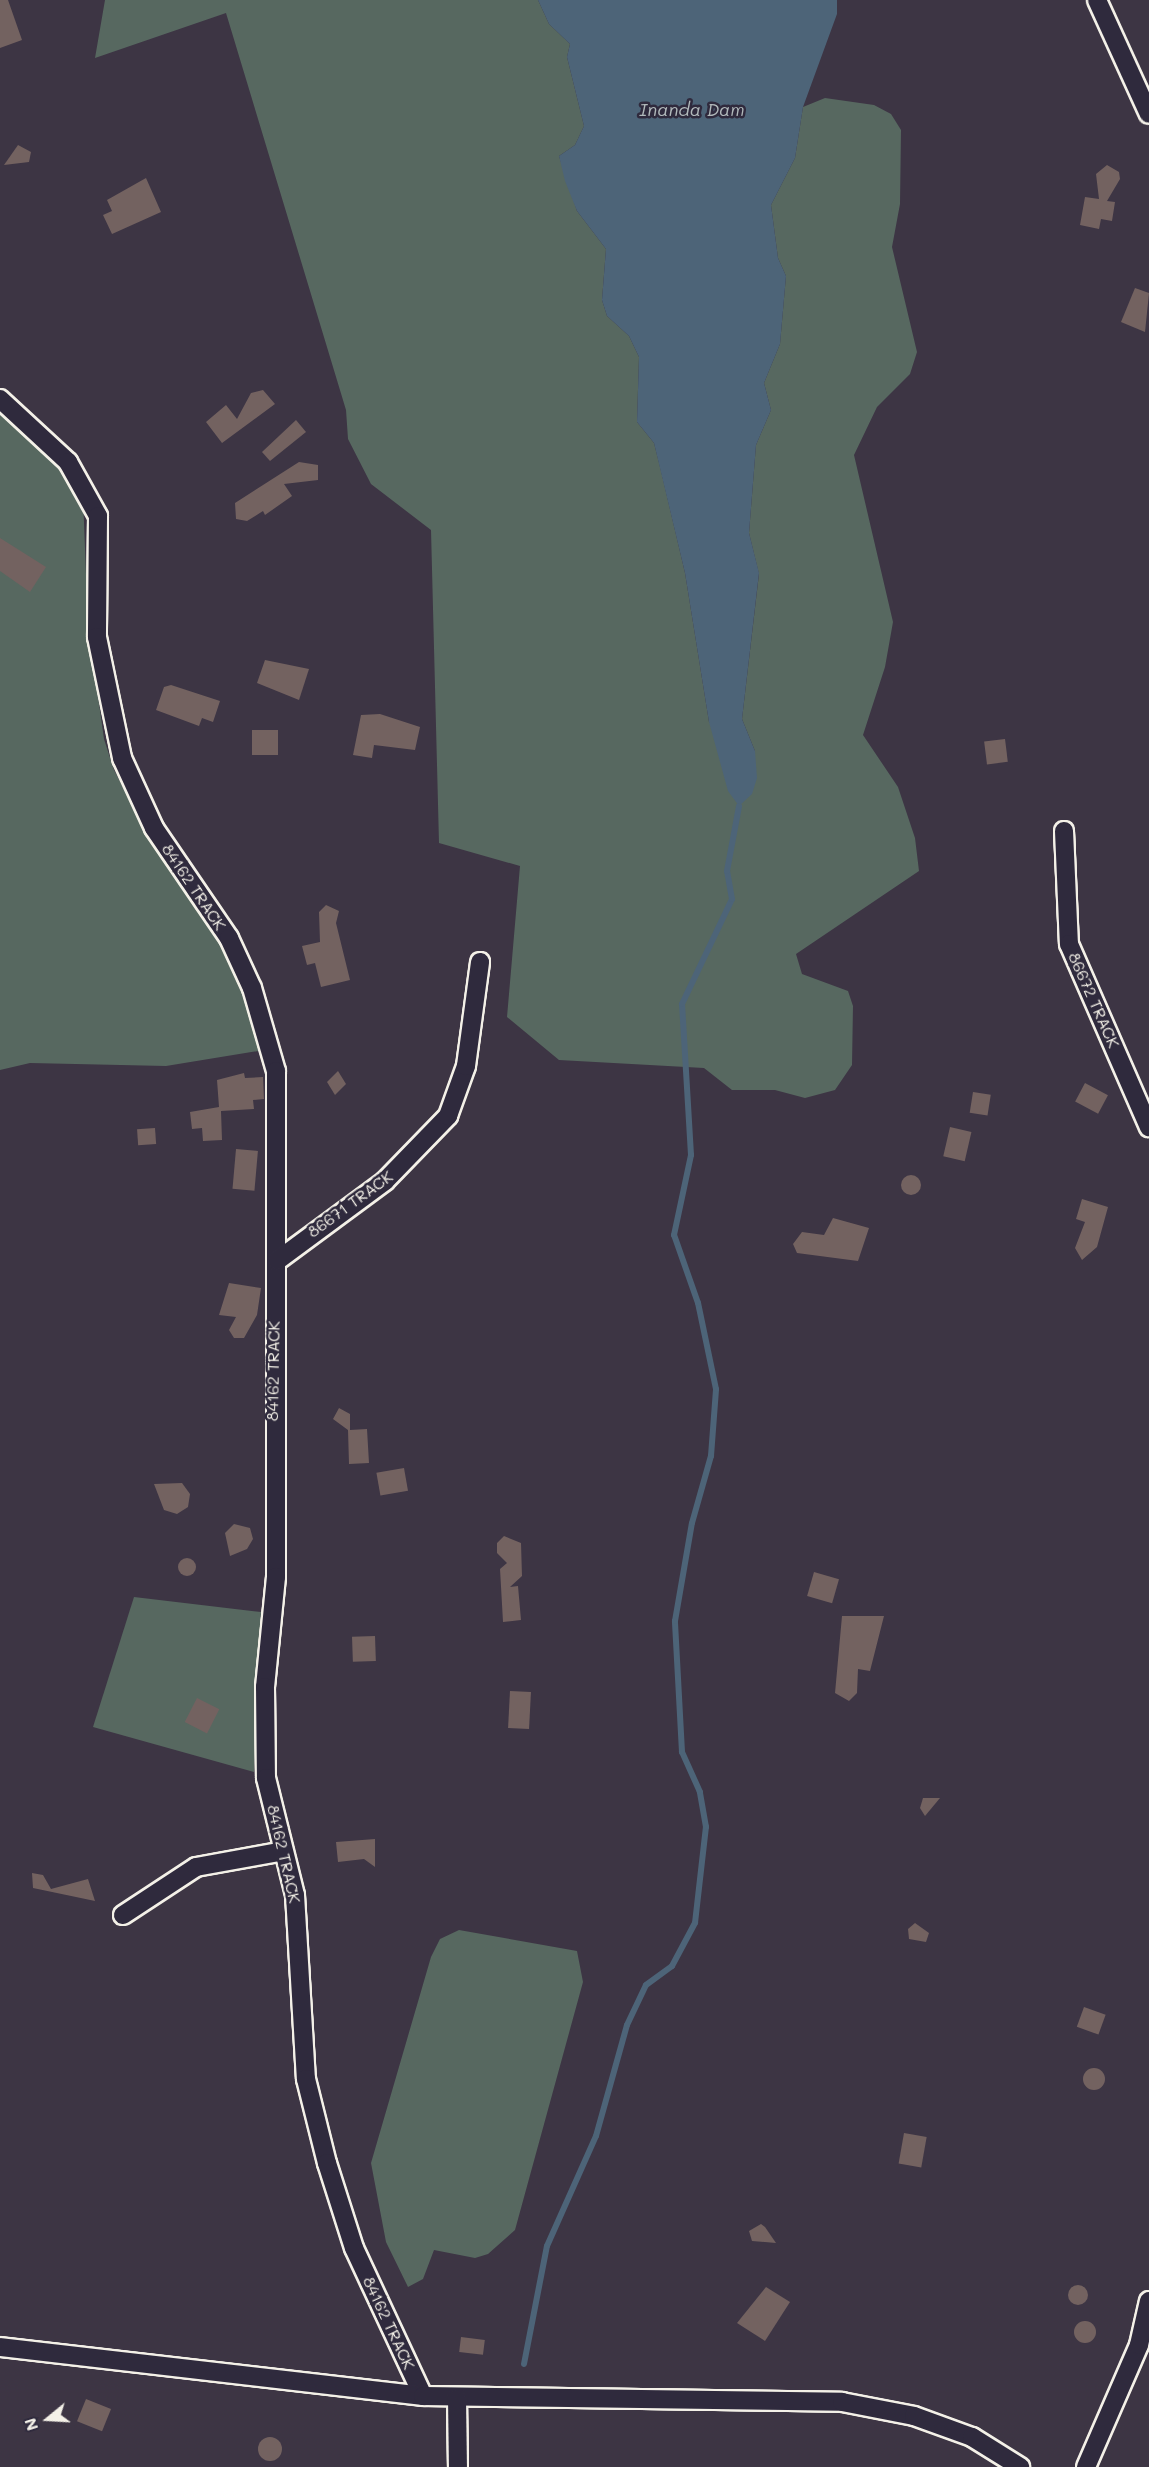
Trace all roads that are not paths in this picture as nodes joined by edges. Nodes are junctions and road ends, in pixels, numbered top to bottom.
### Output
1 (1096, 0) edge
2 (1149, 114) edge
3 (0, 399) edge
4 (1064, 831) dead end
5 (480, 962) dead end
6 (1149, 1127) edge
7 (277, 1261) junction
8 (284, 1851) junction
9 (123, 1915) dead end
10 (1149, 2301) edge
11 (0, 2347) edge
12 (423, 2396) junction
13 (457, 2398) junction
14 (458, 2467) edge
15 (1020, 2467) edge
16 (1086, 2467) edge

1 - 2 street
3 - 7 street, 84162 TRACK
4 - 6 street, 86672 TRACK
5 - 7 street, 86671 TRACK
7 - 8 street, 84162 TRACK
8 - 9 street
8 - 12 street, 84162 TRACK
10 - 16 street
11 - 12 street
12 - 13 street
13 - 14 street
13 - 15 street

